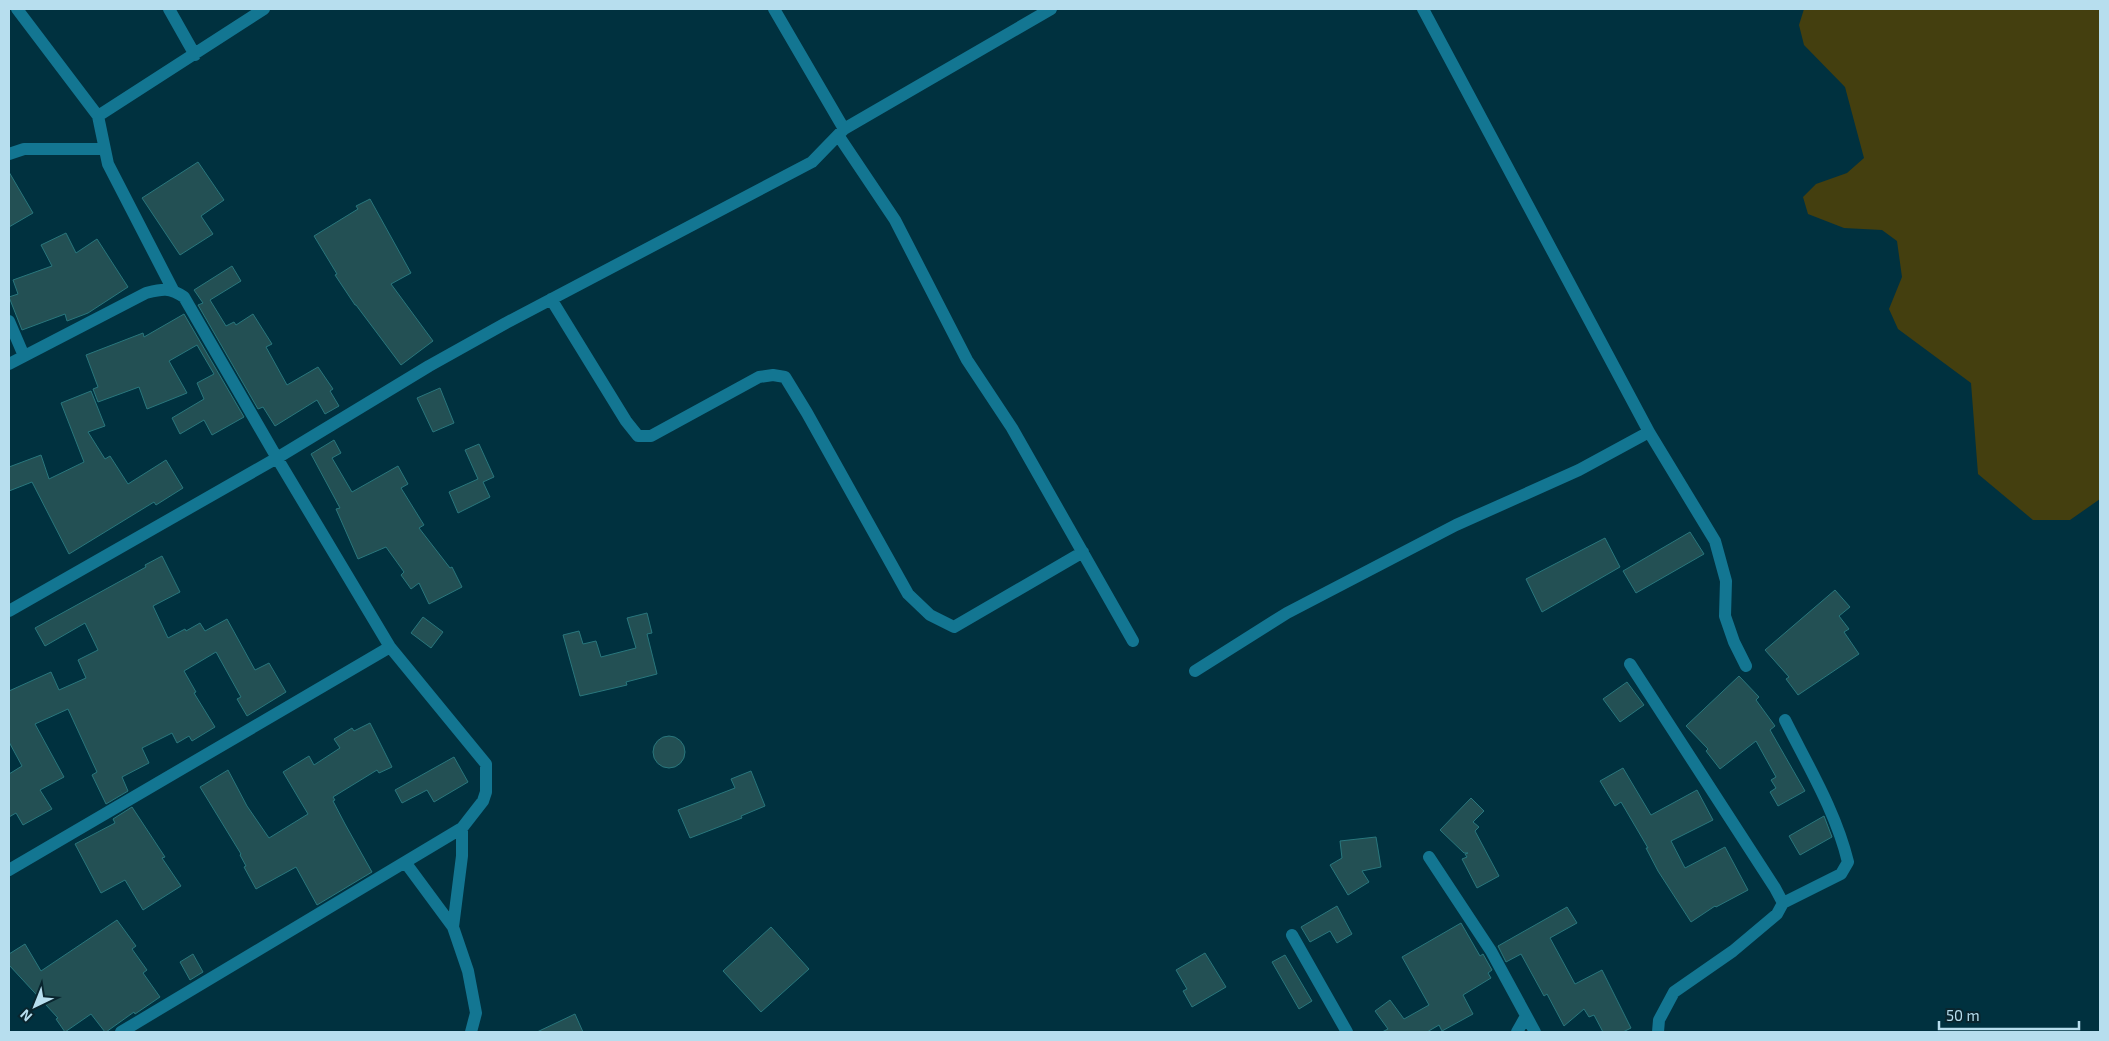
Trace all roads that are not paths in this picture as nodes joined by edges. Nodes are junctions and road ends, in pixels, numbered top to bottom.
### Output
1 (17, 9) edge
2 (169, 9) edge
3 (264, 9) edge
4 (774, 9) edge
5 (1051, 9) edge
6 (1423, 9) edge
7 (195, 54) junction
8 (98, 116) junction
9 (841, 132) junction
10 (105, 149) junction
11 (9, 154) edge
12 (173, 290) junction
13 (551, 299) junction
14 (9, 321) edge
15 (24, 356) junction
16 (9, 364) edge
17 (1649, 432) junction
18 (277, 458) junction
19 (1083, 552) junction
20 (9, 611) edge
21 (1133, 641) dead end
22 (390, 647) junction
23 (1630, 664) dead end
24 (1746, 666) dead end
25 (1195, 671) dead end
26 (1785, 720) dead end
27 (462, 828) junction
28 (1429, 857) dead end
29 (405, 862) junction
30 (9, 870) edge
31 (1783, 902) junction
32 (453, 927) junction
33 (1292, 935) dead end
34 (1526, 1016) junction
35 (121, 1032) edge
36 (471, 1032) edge
37 (1347, 1032) edge
38 (1518, 1032) edge
39 (1535, 1032) edge
40 (1658, 1032) edge

1 - 8 street
2 - 7 street
3 - 7 street
4 - 9 street
5 - 9 street
6 - 17 street
7 - 8 street
8 - 10 street
9 - 13 street
9 - 19 street
10 - 11 street
10 - 12 street
12 - 15 street
12 - 18 street
13 - 18 street
13 - 19 street
14 - 15 street
15 - 16 street
17 - 24 street
17 - 25 street
18 - 20 street
18 - 22 street
19 - 21 street
22 - 27 street
22 - 30 street
23 - 31 street
26 - 31 street
27 - 29 street
27 - 32 street
28 - 34 street
29 - 32 street
29 - 35 street
31 - 40 street
32 - 36 street
33 - 37 street
34 - 38 street
34 - 39 street

